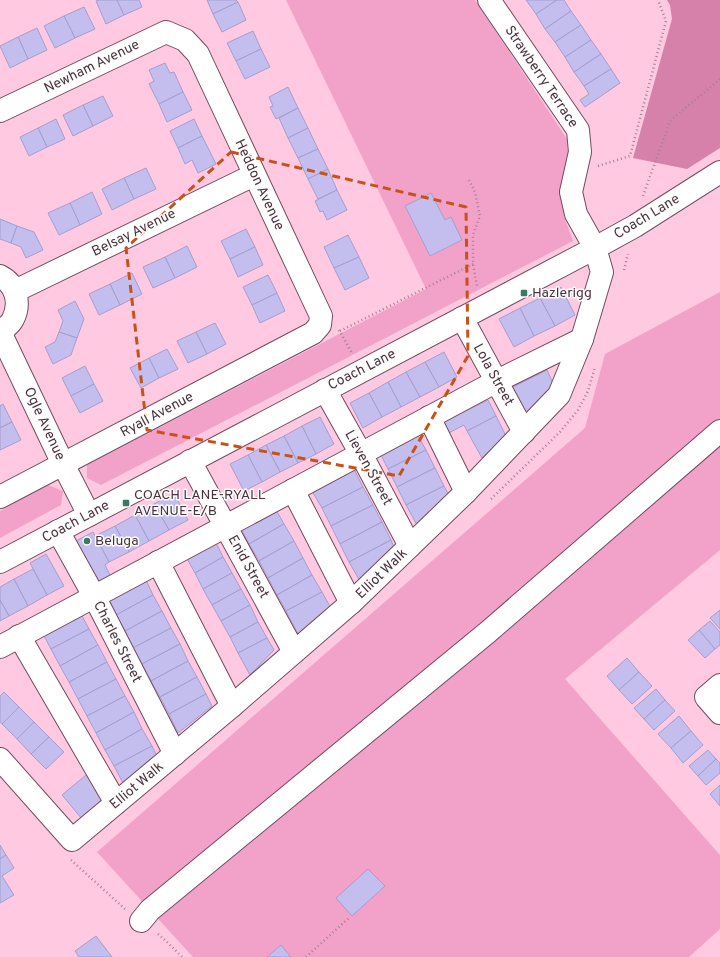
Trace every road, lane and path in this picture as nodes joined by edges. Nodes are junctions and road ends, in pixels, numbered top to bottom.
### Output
1 (489, 0) edge
2 (658, 0) edge
3 (185, 40) joint
4 (720, 79) edge
5 (0, 111) edge
6 (720, 172) edge
7 (574, 173) junction
8 (254, 175) junction
9 (469, 180) dead end
10 (635, 226) junction
11 (595, 248) junction
12 (473, 264) junction
13 (7, 283) edge
14 (487, 305) junction
15 (462, 318) junction
16 (324, 329) junction
17 (0, 332) edge
18 (582, 339) junction
19 (362, 372) junction
20 (497, 381) junction
21 (325, 390) junction
22 (429, 417) junction
23 (720, 431) edge
24 (524, 432) junction
25 (361, 454) junction
26 (190, 461) junction
27 (63, 464) junction
28 (293, 490) junction
29 (466, 492) junction
30 (0, 497) edge
31 (89, 515) junction
32 (225, 526) junction
33 (58, 531) junction
34 (410, 546) junction
35 (0, 562) edge
36 (158, 562) junction
37 (94, 596) junction
38 (351, 603) junction
39 (19, 636) junction
40 (0, 646) edge
41 (294, 652) junction
42 (720, 684) edge
43 (232, 706) junction
44 (720, 713) edge
45 (175, 754) junction
46 (0, 759) edge
47 (116, 804) junction
48 (72, 840) junction
49 (350, 917) dead end
50 (141, 921) junction
51 (182, 957) edge
52 (306, 957) edge

1 - 7 street, Strawberry Terrace
2 - 7 path
3 - 5 street, Newham Avenue
3 - 8 street, Heddon Avenue
4 - 10 path
6 - 10 street, Coach Lane
7 - 11 street, Strawberry Terrace
8 - 13 street, Belsay Avenue
8 - 16 street, Heddon Avenue
9 - 12 path
10 - 11 street, Coach Lane
11 - 14 street, Coach Lane
11 - 18 street, Elliot Walk
12 - 14 path
12 - 16 path
13 - 17 street
14 - 15 street, Coach Lane
15 - 19 street, Coach Lane
15 - 20 street, Lola Street
16 - 19 path
16 - 27 street, Ryall Avenue
17 - 27 street, Ogle Avenue
18 - 20 street
18 - 24 street, Elliot Walk
19 - 21 street, Coach Lane
20 - 22 street
20 - 24 street, Lola Street
21 - 25 street, Lieven Street
21 - 26 street, Coach Lane
22 - 25 street
22 - 29 street
23 - 50 street
24 - 29 street, Elliot Walk
25 - 28 street
25 - 34 street, Lieven Street
26 - 31 street, Coach Lane
26 - 32 street, Enid Street
27 - 30 street, Ryall Avenue
27 - 31 street, Ogle Avenue
28 - 32 street
28 - 38 street
29 - 34 street, Elliot Walk
31 - 33 street, Coach Lane
32 - 36 street
32 - 41 street, Enid Street
33 - 35 street, Coach Lane
33 - 37 street, Charles Street
34 - 38 street, Elliot Walk
36 - 37 street
36 - 43 street
37 - 39 street
37 - 45 street, Charles Street
38 - 41 street, Elliot Walk
39 - 40 street
39 - 47 street
41 - 43 street, Elliot Walk
42 - 44 street
43 - 45 street, Elliot Walk
45 - 47 street, Elliot Walk
46 - 48 street
47 - 48 street, Elliot Walk
48 - 50 path
49 - 52 path
50 - 51 path

